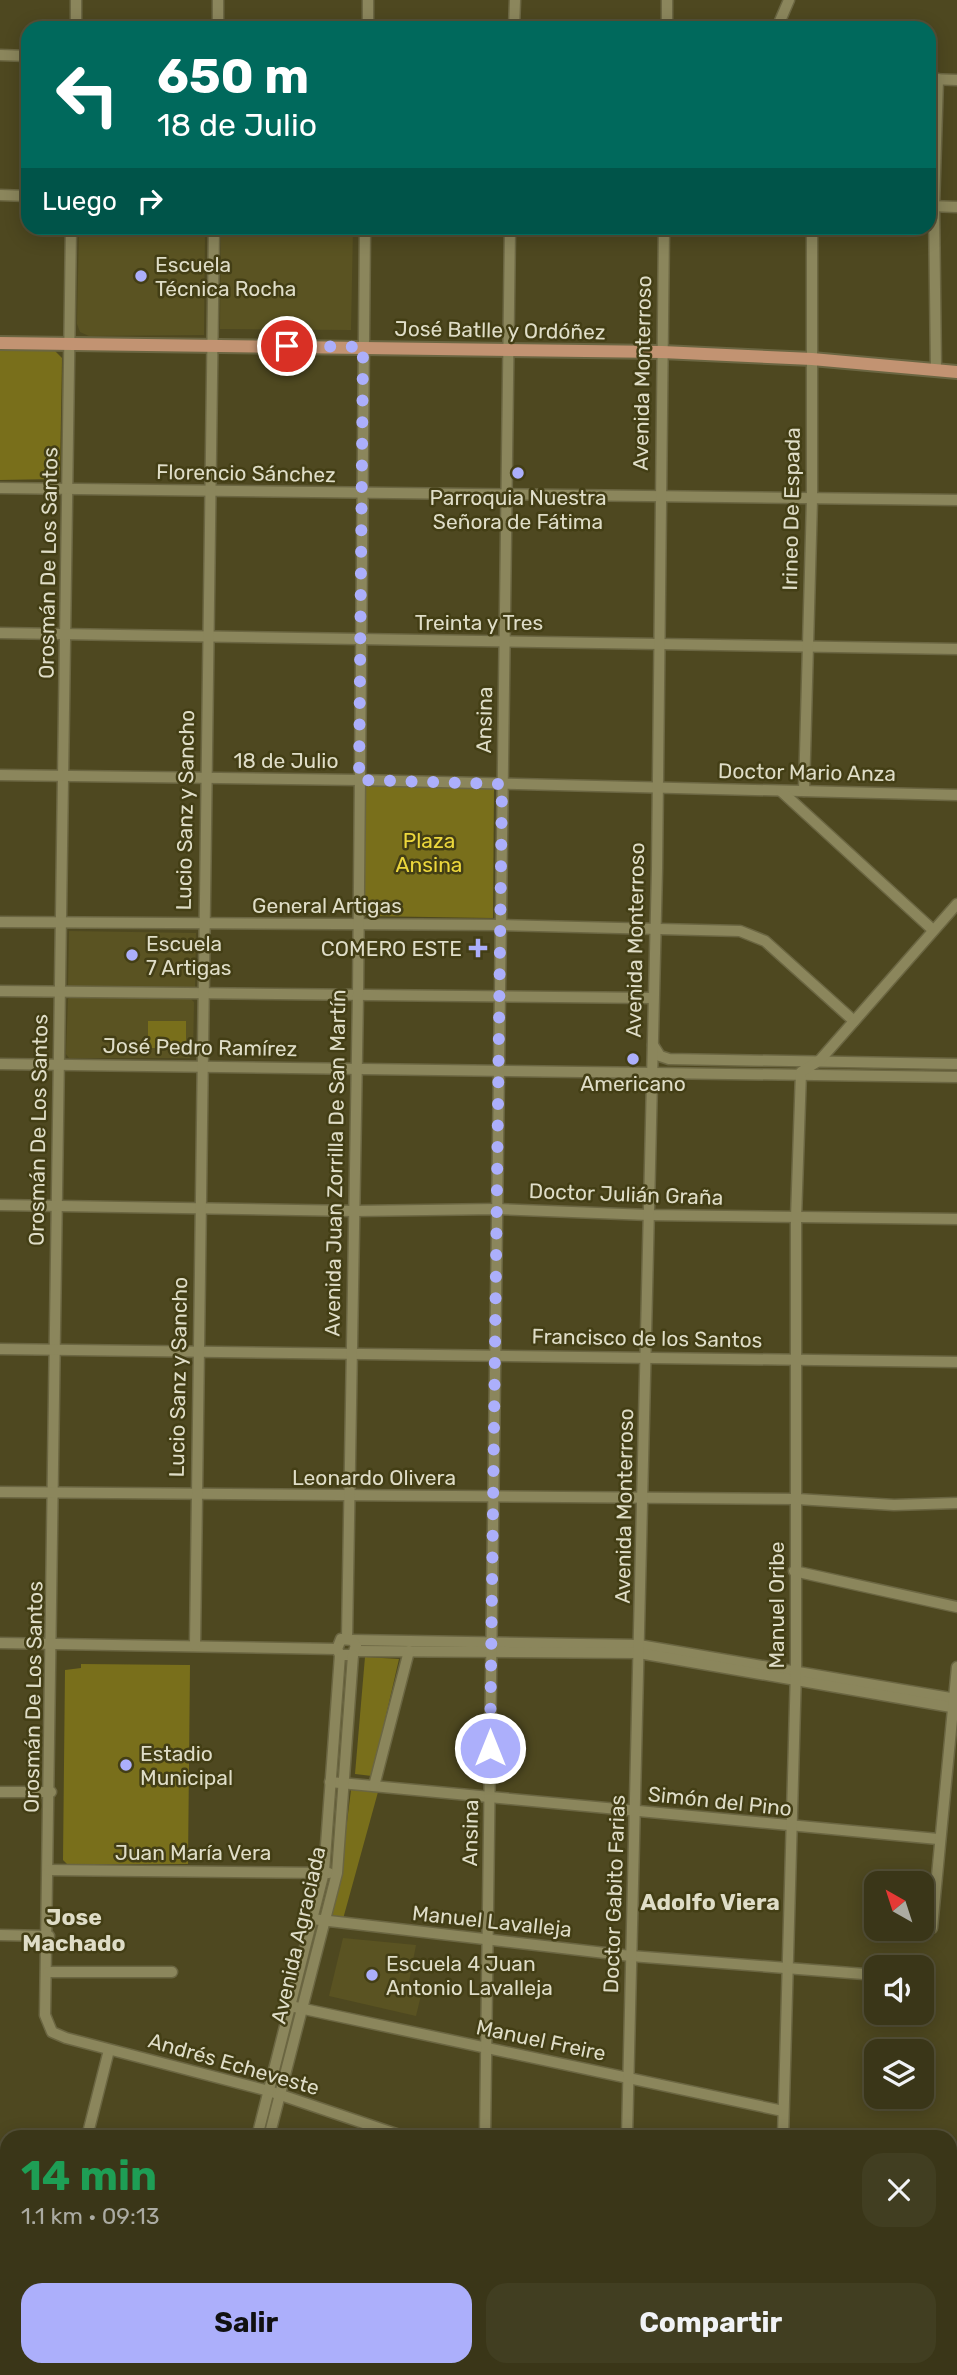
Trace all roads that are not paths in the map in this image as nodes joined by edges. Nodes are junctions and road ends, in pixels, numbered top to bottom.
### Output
1 (76, 0) edge
2 (218, 0) edge
3 (368, 0) edge
4 (515, 0) edge
5 (667, 0) edge
6 (789, 0) edge
7 (76, 21) edge
8 (218, 21) edge
9 (368, 21) edge
10 (514, 21) edge
11 (667, 21) edge
12 (780, 21) edge
13 (0, 55) edge
14 (21, 56) edge
15 (936, 79) edge
16 (957, 80) edge
17 (0, 195) edge
18 (21, 196) edge
19 (936, 206) edge
20 (957, 206) edge
21 (71, 235) edge
22 (214, 235) edge
23 (365, 235) edge
24 (510, 235) edge
25 (664, 235) edge
26 (812, 235) edge
27 (933, 235) edge
28 (0, 343) edge
29 (70, 344) junction
30 (211, 345) junction
31 (363, 347) junction
32 (507, 349) junction
33 (662, 352) junction
34 (812, 359) junction
35 (936, 371) junction
36 (957, 372) edge
37 (0, 488) edge
38 (69, 489) junction
39 (209, 491) junction
40 (362, 494) junction
41 (505, 496) junction
42 (659, 496) junction
43 (812, 499) junction
44 (957, 500) edge
45 (0, 633) edge
46 (65, 634) junction
47 (206, 637) junction
48 (361, 641) junction
49 (505, 642) junction
50 (658, 643) junction
51 (808, 646) junction
52 (957, 649) edge
53 (0, 775) edge
54 (64, 776) junction
55 (204, 778) junction
56 (359, 780) junction
57 (502, 784) junction
58 (656, 788) junction
59 (781, 791) junction
60 (804, 791) junction
61 (957, 794) edge
62 (957, 904) edge
63 (0, 922) edge
64 (60, 923) junction
65 (202, 924) junction
66 (358, 925) junction
67 (501, 925) junction
68 (654, 930) junction
69 (933, 930) junction
70 (0, 991) edge
71 (59, 991) junction
72 (202, 994) junction
73 (358, 995) junction
74 (501, 996) junction
75 (652, 998) junction
76 (855, 1021) junction
77 (651, 1042) junction
78 (820, 1060) junction
79 (957, 1063) edge
80 (0, 1064) edge
81 (58, 1065) junction
82 (201, 1066) junction
83 (356, 1068) junction
84 (500, 1070) junction
85 (801, 1072) junction
86 (651, 1073) junction
87 (957, 1077) edge
88 (56, 1204) junction
89 (0, 1205) edge
90 (199, 1206) junction
91 (497, 1209) junction
92 (354, 1211) junction
93 (649, 1215) junction
94 (796, 1218) junction
95 (957, 1219) edge
96 (0, 1349) edge
97 (56, 1350) junction
98 (198, 1351) junction
99 (350, 1353) junction
100 (494, 1354) junction
101 (646, 1358) junction
102 (798, 1360) junction
103 (957, 1362) edge
104 (0, 1492) edge
105 (54, 1493) junction
106 (197, 1495) junction
107 (349, 1497) junction
108 (493, 1497) junction
109 (643, 1498) junction
110 (797, 1499) junction
111 (957, 1503) edge
112 (794, 1571) junction
113 (957, 1607) edge
114 (0, 1643) edge
115 (52, 1644) junction
116 (195, 1645) junction
117 (352, 1646) junction
118 (491, 1647) junction
119 (639, 1649) junction
120 (408, 1651) junction
121 (339, 1652) junction
122 (957, 1667) edge
123 (796, 1674) junction
124 (955, 1703) edge
125 (331, 1782) junction
126 (344, 1783) junction
127 (374, 1786) junction
128 (0, 1792) edge
129 (51, 1792) junction
130 (489, 1796) junction
131 (636, 1812) junction
132 (792, 1827) junction
133 (938, 1839) junction
134 (49, 1870) junction
135 (324, 1872) junction
136 (337, 1873) junction
137 (934, 1898) edge
138 (312, 1919) junction
139 (324, 1922) junction
140 (0, 1935) edge
141 (49, 1936) junction
142 (488, 1938) junction
143 (631, 1956) junction
144 (786, 1970) junction
145 (48, 1972) junction
146 (172, 1972) dead end
147 (864, 1974) edge
148 (290, 2006) junction
149 (301, 2009) junction
150 (52, 2032) joint
151 (485, 2048) junction
152 (109, 2050) junction
153 (627, 2078) junction
154 (269, 2091) junction
155 (280, 2095) junction
156 (783, 2111) junction
157 (89, 2130) edge
158 (259, 2130) edge
159 (271, 2130) edge
160 (384, 2130) edge
161 (485, 2130) edge
162 (627, 2130) edge
163 (783, 2130) edge

1 - 7 street
2 - 8 street
3 - 9 street
4 - 10 street
5 - 11 street
6 - 12 street
13 - 14 street
15 - 16 street
17 - 18 street
19 - 20 street
21 - 29 street, Orosmán De Los Santos
22 - 30 street, Lucio Sanz y Sancho
23 - 31 street, Avenida Juan Zorrilla De San Martín
24 - 32 street, Ansina
25 - 33 street, Avenida Monterroso
26 - 34 street, Irineo De Espada
27 - 35 street
28 - 29 main road, José Batlle y Ordóñez
29 - 30 main road, José Batlle y Ordóñez
29 - 38 street, Orosmán De Los Santos
30 - 31 main road, José Batlle y Ordóñez
30 - 39 street, Lucio Sanz y Sancho
31 - 32 main road, José Batlle y Ordóñez
31 - 40 street, Avenida Juan Zorrilla De San Martín
32 - 33 main road, José Batlle y Ordóñez
32 - 41 street, Ansina
33 - 34 main road, José Batlle y Ordóñez
33 - 42 street, Avenida Monterroso
34 - 35 main road, José Batlle y Ordóñez
34 - 43 street, Irineo De Espada
35 - 36 main road, José Batlle y Ordóñez
37 - 38 street, Florencio Sánchez
38 - 39 street, Florencio Sánchez
38 - 46 street, Orosmán De Los Santos
39 - 40 street, Florencio Sánchez
39 - 47 street, Lucio Sanz y Sancho
40 - 41 street, Florencio Sánchez
40 - 48 street, Avenida Juan Zorrilla De San Martín
41 - 42 street, Florencio Sánchez
41 - 49 street, Ansina
42 - 43 street, Florencio Sánchez
42 - 50 street, Avenida Monterroso
43 - 44 street, Florencio Sánchez
43 - 51 street, Irineo De Espada
45 - 46 street, Treinta y Tres
46 - 47 street, Treinta y Tres
46 - 54 street, Orosmán De Los Santos
47 - 48 street, Treinta y Tres
47 - 55 street, Lucio Sanz y Sancho
48 - 49 street, Treinta y Tres
48 - 56 street, Avenida Juan Zorrilla De San Martín
49 - 50 street, Treinta y Tres
49 - 57 street, Ansina
50 - 51 street, Treinta y Tres
50 - 58 street, Avenida Monterroso
51 - 52 street, Treinta y Tres
51 - 60 street, Irineo De Espada
53 - 54 street, 18 de Julio
54 - 55 street, 18 de Julio
54 - 64 street, Orosmán De Los Santos
55 - 56 street, 18 de Julio
55 - 65 street, Lucio Sanz y Sancho
56 - 57 street, 18 de Julio
56 - 66 street, Avenida Juan Zorrilla De San Martín
57 - 58 street, 18 de Julio
57 - 67 street, Ansina
58 - 59 street, Doctor Mario Anza
58 - 68 street, Avenida Monterroso
59 - 60 street, Doctor Mario Anza
59 - 69 street
60 - 61 street, Doctor Mario Anza
62 - 69 street
63 - 64 street, General Artigas
64 - 65 street, General Artigas
64 - 71 street, Orosmán De Los Santos
65 - 66 street, General Artigas
65 - 72 street, Lucio Sanz y Sancho
66 - 67 street, General Artigas
66 - 73 street, Avenida Juan Zorrilla De San Martín
67 - 68 street, General Artigas
67 - 74 street, Ansina
68 - 75 street, Avenida Monterroso
68 - 76 street, General Artigas
69 - 76 street
70 - 71 street
71 - 72 street
71 - 81 street, Orosmán De Los Santos
72 - 73 street
72 - 82 street, Lucio Sanz y Sancho
73 - 74 street
73 - 83 street, Avenida Juan Zorrilla De San Martín
74 - 75 street
74 - 84 street, Ansina
75 - 77 street, Avenida Monterroso
76 - 78 street
77 - 78 street
77 - 86 street, Avenida Monterroso
78 - 79 street
78 - 85 street
80 - 81 street, José Pedro Ramírez
81 - 82 street, José Pedro Ramírez
81 - 88 street, Orosmán De Los Santos
82 - 83 street, José Pedro Ramírez
82 - 90 street, Lucio Sanz y Sancho
83 - 84 street, José Pedro Ramírez
83 - 92 street, Avenida Juan Zorrilla De San Martín
84 - 86 street, José Pedro Ramírez
84 - 91 street, Ansina
85 - 86 street, José Pedro Ramírez
85 - 87 street, José Pedro Ramírez
85 - 94 street, Manuel Oribe
86 - 93 street, Avenida Monterroso
88 - 89 street, Doctor Julián Graña
88 - 90 street, Doctor Julián Graña
88 - 97 street, Orosmán De Los Santos
90 - 92 street, Doctor Julián Graña
90 - 98 street, Lucio Sanz y Sancho
91 - 92 street, Doctor Julián Graña
91 - 93 street, Doctor Julián Graña
91 - 100 street, Ansina
92 - 99 street, Avenida Juan Zorrilla De San Martín
93 - 94 street, Doctor Julián Graña
93 - 101 street, Avenida Monterroso
94 - 95 street, Doctor Julián Graña
94 - 102 street, Manuel Oribe
96 - 97 street, Francisco de los Santos
97 - 98 street, Francisco de los Santos
97 - 105 street, Orosmán De Los Santos
98 - 99 street, Francisco de los Santos
98 - 106 street, Lucio Sanz y Sancho
99 - 100 street, Francisco de los Santos
99 - 107 street, Avenida Juan Zorrilla De San Martín
100 - 101 street, Francisco de los Santos
100 - 108 street, Ansina
101 - 102 street, Francisco de los Santos
101 - 109 street, Avenida Monterroso
102 - 103 street, Francisco de los Santos
102 - 110 street, Manuel Oribe
104 - 105 street, Leonardo Olivera
105 - 106 street, Leonardo Olivera
105 - 115 street, Orosmán De Los Santos
106 - 107 street, Leonardo Olivera
106 - 116 street, Lucio Sanz y Sancho
107 - 108 street, Leonardo Olivera
107 - 117 street, Avenida Juan Zorrilla De San Martín
108 - 109 street, Leonardo Olivera
108 - 118 street, Ansina
109 - 110 street, Leonardo Olivera
109 - 119 street, Avenida Monterroso
110 - 111 street, Leonardo Olivera
110 - 112 street, Manuel Oribe
112 - 113 street
112 - 123 street, Manuel Oribe
114 - 115 street
115 - 116 street
115 - 129 street, Orosmán De Los Santos
116 - 121 street
117 - 118 street
117 - 120 street
117 - 121 street
117 - 121 street
117 - 126 street, Avenida Agraciada
118 - 119 street
118 - 120 street
118 - 130 street, Ansina
119 - 123 street
119 - 131 street, Doctor Gabito Farias
120 - 127 street
121 - 125 street, Avenida Agraciada
122 - 124 street
123 - 124 street
123 - 132 street, Manuel Oribe
124 - 133 street
125 - 126 street, Simón del Pino
125 - 135 street, Avenida Agraciada
126 - 127 street, Simón del Pino
126 - 136 street, Avenida Agraciada
127 - 130 street, Simón del Pino
128 - 129 street
129 - 134 street, Orosmán De Los Santos
130 - 131 street, Simón del Pino
130 - 142 street, Ansina
131 - 132 street, Simón del Pino
131 - 143 street, Doctor Gabito Farias
132 - 133 street, Simón del Pino
132 - 144 street, Manuel Oribe
133 - 137 street
134 - 135 street, Juan María Vera
134 - 141 street, Orosmán De Los Santos
135 - 136 street, Juan María Vera
135 - 138 street, Avenida Agraciada
136 - 139 street, Avenida Agraciada
138 - 139 street, Manuel Lavalleja
138 - 148 street, Avenida Agraciada
139 - 142 street, Manuel Lavalleja
139 - 149 street, Avenida Agraciada
140 - 141 street
141 - 145 street, Orosmán De Los Santos
142 - 143 street, Manuel Lavalleja
142 - 151 street, Ansina
143 - 144 street, Manuel Lavalleja
143 - 153 street, Doctor Gabito Farias
144 - 147 street, Manuel Lavalleja
144 - 156 street, Manuel Oribe
145 - 146 street
145 - 150 street, Orosmán De Los Santos
148 - 149 street, Manuel Freire
148 - 154 street, Avenida Agraciada
149 - 151 street, Manuel Freire
149 - 155 street, Avenida Agraciada
150 - 152 street, Andrés Echeveste
151 - 153 street, Manuel Freire
151 - 161 street, Ansina
152 - 154 street, Andrés Echeveste
152 - 157 street
153 - 156 street, Manuel Freire
153 - 162 street, Doctor Gabito Farias
154 - 155 street, Andrés Echeveste
154 - 158 street, Avenida Agraciada
155 - 159 street, Avenida Agraciada
155 - 160 street, Andrés Echeveste
156 - 163 street, Manuel Oribe

